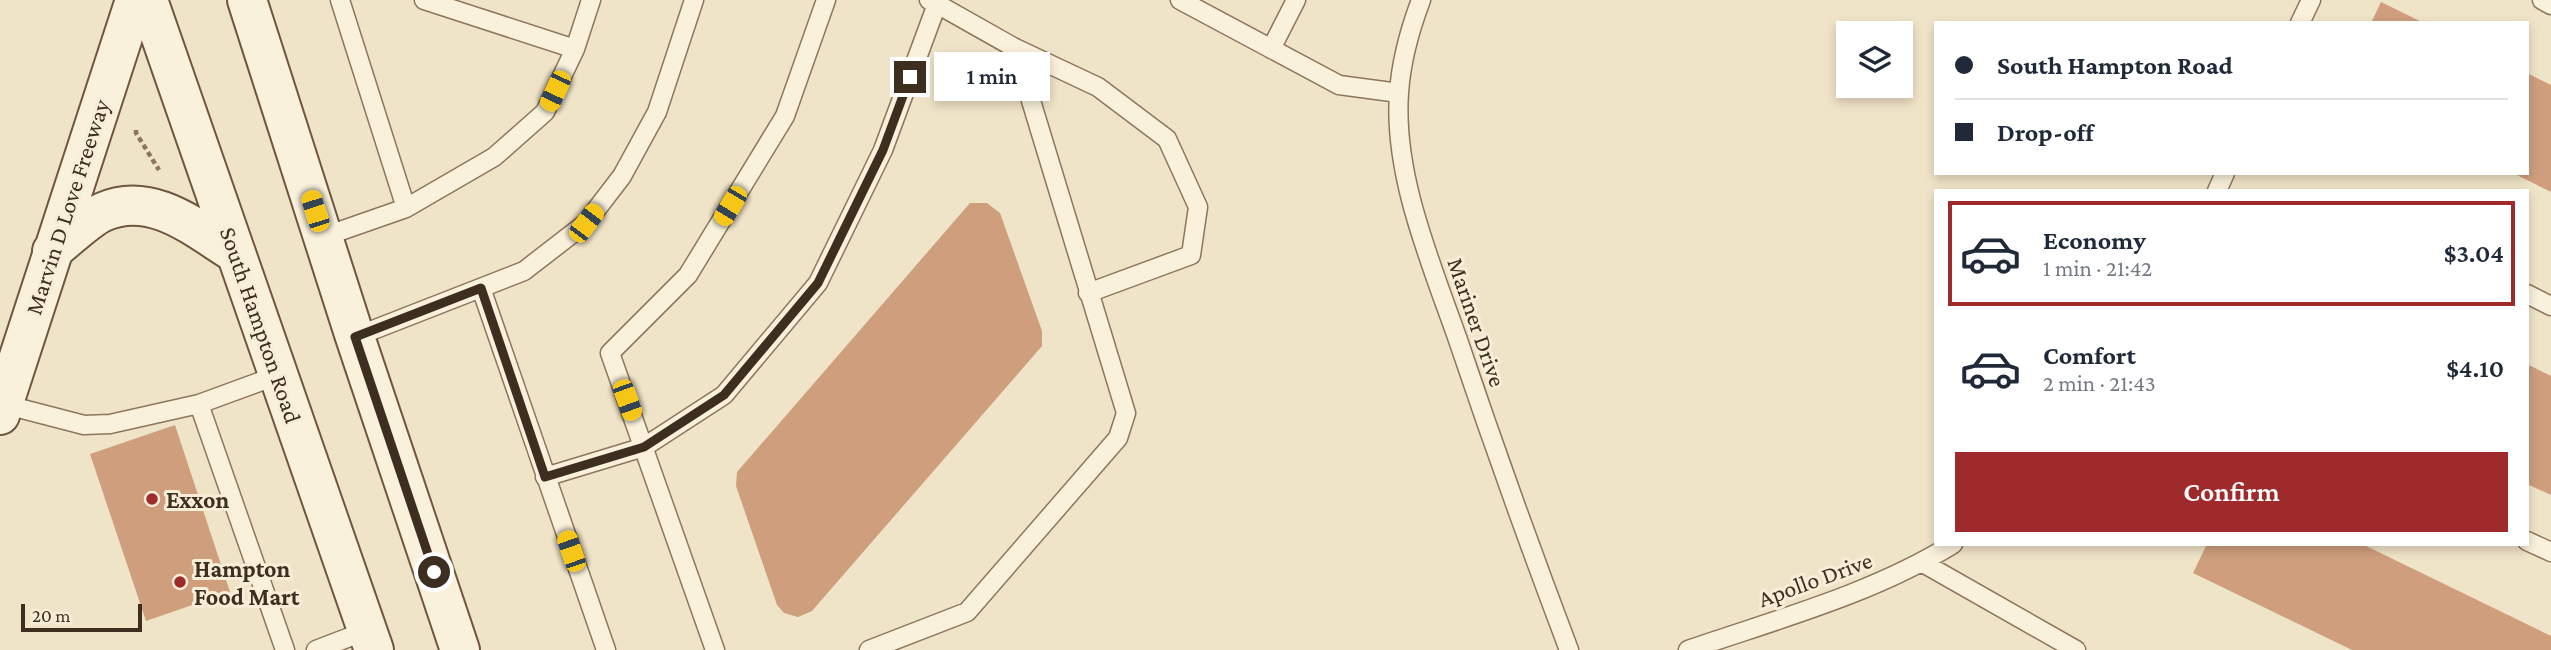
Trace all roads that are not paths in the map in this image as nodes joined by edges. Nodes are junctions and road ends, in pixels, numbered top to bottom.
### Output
1 (135, 0) edge
2 (148, 0) edge
3 (247, 0) edge
4 (340, 0) edge
5 (424, 0) edge
6 (590, 0) edge
7 (694, 0) edge
8 (826, 0) edge
9 (1180, 0) edge
10 (1297, 0) edge
11 (1422, 0) edge
12 (2311, 0) edge
13 (2542, 0) edge
14 (933, 2) edge
15 (2551, 5) edge
16 (2301, 21) edge
17 (1015, 48) junction
18 (575, 49) junction
19 (1271, 49) junction
20 (1399, 93) junction
21 (406, 208) junction
22 (323, 237) junction
23 (52, 251) junction
24 (235, 253) junction
25 (481, 288) junction
26 (1088, 293) junction
27 (2529, 295) edge
28 (2551, 306) edge
29 (355, 337) junction
30 (278, 375) junction
31 (199, 404) junction
32 (2, 409) edge
33 (644, 447) junction
34 (545, 477) junction
35 (2529, 542) edge
36 (1950, 546) edge
37 (2551, 552) edge
38 (1923, 563) junction
39 (371, 640) edge
40 (285, 650) edge
41 (316, 650) edge
42 (460, 650) edge
43 (606, 650) edge
44 (715, 650) edge
45 (869, 650) edge
46 (1569, 650) edge
47 (1688, 650) edge
48 (2076, 650) edge

1 - 23 main road, Marvin D Love Freeway
2 - 24 main road, South Hampton Road
3 - 22 main road
4 - 21 lane
5 - 18 lane
6 - 18 lane
7 - 25 lane
8 - 33 lane
9 - 19 lane
10 - 19 lane
11 - 20 lane, Mariner Drive
12 - 16 lane
13 - 15 lane
14 - 17 lane
14 - 33 lane
17 - 26 lane
17 - 26 lane
18 - 21 lane
19 - 20 lane
20 - 46 lane, Mariner Drive
21 - 22 lane
22 - 29 main road
23 - 24 main road
23 - 32 main road, Marvin D Love Freeway
24 - 30 main road, South Hampton Road
25 - 29 lane
25 - 34 lane
26 - 45 lane
27 - 28 lane
29 - 42 main road
30 - 31 lane
30 - 39 main road, South Hampton Road
31 - 32 lane
31 - 40 lane
33 - 34 lane
33 - 44 lane
34 - 43 lane
35 - 37 lane
36 - 38 lane, Apollo Drive
38 - 47 lane, Apollo Drive
38 - 48 lane
39 - 41 lane

